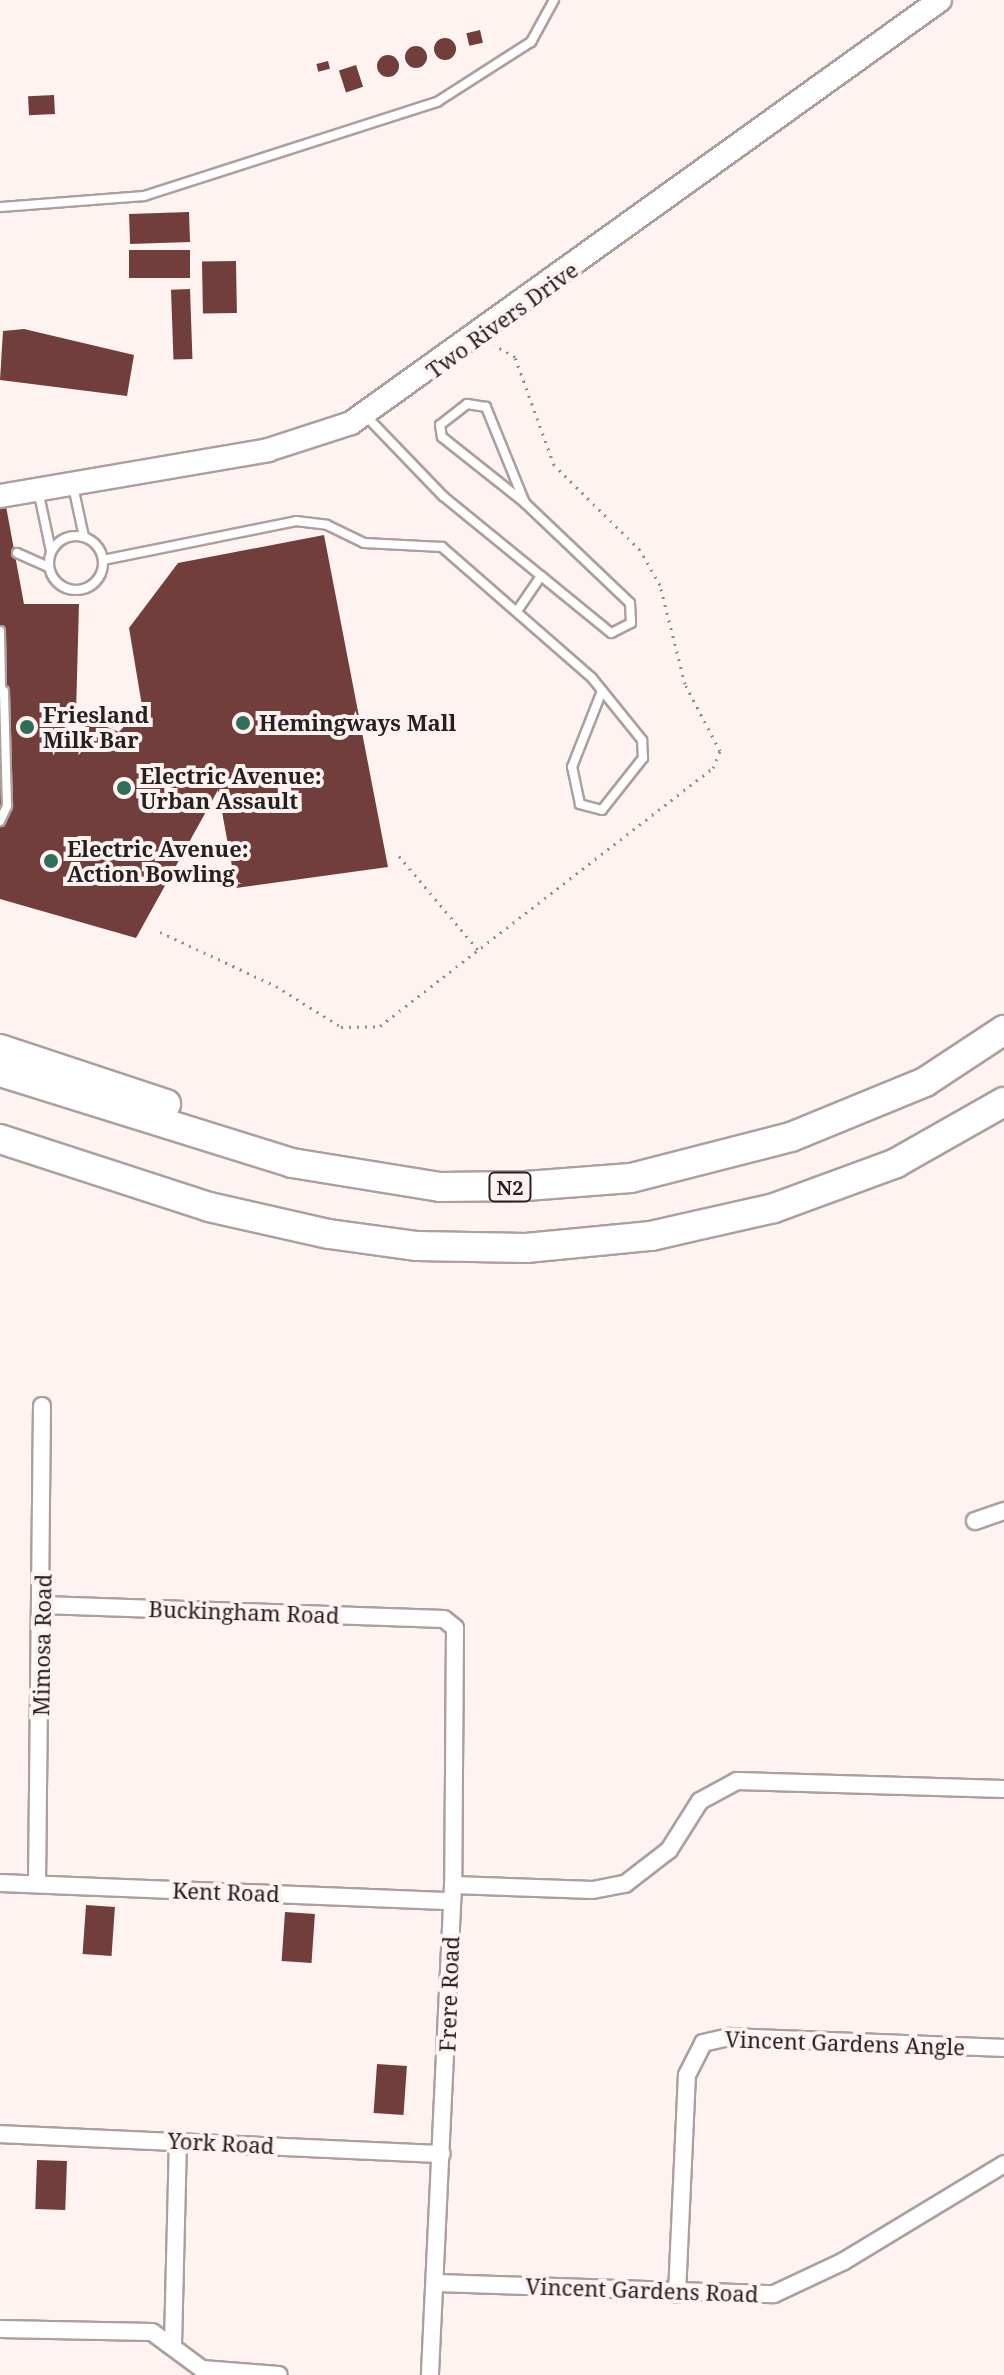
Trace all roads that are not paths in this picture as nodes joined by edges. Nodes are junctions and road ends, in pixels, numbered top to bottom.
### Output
1 (554, 0) edge
2 (940, 0) edge
3 (0, 207) edge
4 (365, 415) junction
5 (73, 481) junction
6 (38, 488) junction
7 (0, 496) edge
8 (525, 503) junction
9 (84, 537) junction
10 (51, 551) junction
11 (17, 553) dead end
12 (103, 560) junction
13 (49, 567) junction
14 (541, 576) junction
15 (517, 611) junction
16 (0, 631) edge
17 (2, 691) edge
18 (602, 691) junction
19 (2, 730) edge
20 (3, 773) edge
21 (0, 821) edge
22 (1004, 1030) edge
23 (0, 1049) edge
24 (0, 1072) edge
25 (1004, 1102) edge
26 (0, 1139) edge
27 (440, 1187) junction
28 (42, 1406) dead end
29 (1004, 1511) edge
30 (975, 1521) dead end
31 (43, 1605) junction
32 (444, 1619) joint
33 (1004, 1789) edge
34 (0, 1883) edge
35 (37, 1884) junction
36 (453, 1893) junction
37 (1004, 2048) edge
38 (0, 2134) edge
39 (178, 2141) junction
40 (442, 2154) junction
41 (1004, 2164) edge
42 (437, 2283) junction
43 (677, 2294) junction
44 (0, 2329) edge
45 (173, 2344) junction
46 (279, 2375) edge
47 (430, 2375) edge

1 - 3 lane
2 - 4 main road, Two Rivers Drive
4 - 5 main road, Two Rivers Drive
4 - 14 lane
5 - 6 main road, Two Rivers Drive
5 - 9 lane
6 - 7 main road, Two Rivers Drive
6 - 10 lane
8 - 8 lane
8 - 14 lane
9 - 10 lane
9 - 12 lane
10 - 13 lane
11 - 13 lane
12 - 13 lane
12 - 15 lane
14 - 15 lane
15 - 18 lane
16 - 17 lane
17 - 19 lane
18 - 18 lane
19 - 20 lane
20 - 21 lane
22 - 27 highway, N2
23 - 27 highway
24 - 27 highway, N2
25 - 26 highway
28 - 31 street, Mimosa Road
29 - 30 street
31 - 32 street, Buckingham Road
31 - 35 street, Mimosa Road
32 - 36 street, Frere Road
33 - 36 street, Kent Road
34 - 35 street, Kent Road
35 - 36 street, Kent Road
36 - 40 street, Frere Road
37 - 43 street, Vincent Gardens Angle
38 - 39 street, York Road
39 - 40 street, York Road
39 - 45 street
40 - 42 street, Frere Road
41 - 43 street, Vincent Gardens Road
42 - 43 street, Vincent Gardens Road
42 - 47 street, Frere Road
44 - 45 street
45 - 46 street

